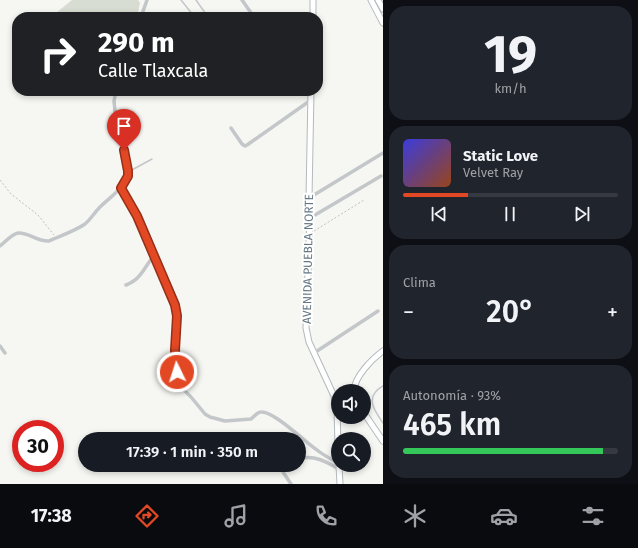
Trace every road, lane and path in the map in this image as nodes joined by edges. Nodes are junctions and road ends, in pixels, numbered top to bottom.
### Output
1 (147, 0) edge
2 (181, 0) edge
3 (196, 0) edge
4 (242, 0) edge
5 (313, 0) edge
6 (371, 0) edge
7 (378, 0) edge
8 (383, 9) edge
9 (143, 12) edge
10 (191, 12) edge
11 (204, 12) edge
12 (250, 12) edge
13 (313, 12) edge
14 (383, 23) edge
15 (115, 96) edge
16 (311, 96) edge
17 (311, 100) junction
18 (231, 128) dead end
19 (383, 153) edge
20 (152, 159) dead end
21 (128, 171) junction
22 (380, 176) dead end
23 (0, 180) edge
24 (121, 188) junction
25 (309, 198) junction
26 (364, 200) dead end
27 (310, 218) junction
28 (309, 234) junction
29 (56, 238) junction
30 (0, 246) edge
31 (154, 256) junction
32 (126, 285) dead end
33 (378, 311) dead end
34 (0, 346) edge
35 (383, 351) edge
36 (314, 352) junction
37 (5, 353) dead end
38 (355, 384) edge
39 (383, 386) edge
40 (371, 423) edge
41 (383, 423) edge
42 (338, 432) edge
43 (383, 441) edge
44 (306, 457) edge
45 (331, 460) edge
46 (331, 463) edge
47 (283, 472) edge
48 (339, 472) edge
49 (291, 484) edge
50 (340, 484) edge

1 - 9 street
2 - 10 lane
3 - 11 lane
4 - 12 street
5 - 13 street
6 - 14 street
7 - 8 street
15 - 21 street
16 - 17 street, AVENIDA PUEBLA NORTE
17 - 18 street
17 - 25 street, AVENIDA PUEBLA NORTE
19 - 25 street
20 - 21 lane
21 - 24 street
22 - 27 street
23 - 29 path
24 - 29 street
24 - 31 street
25 - 27 street, AVENIDA PUEBLA NORTE
26 - 28 path
27 - 28 street, AVENIDA PUEBLA NORTE
28 - 36 street, AVENIDA PUEBLA NORTE
29 - 30 street
31 - 32 street
31 - 45 street
33 - 36 street
34 - 37 street
35 - 38 street
36 - 42 street, AVENIDA PUEBLA NORTE
39 - 41 lane
40 - 43 street
44 - 46 street
47 - 49 street
48 - 50 street

